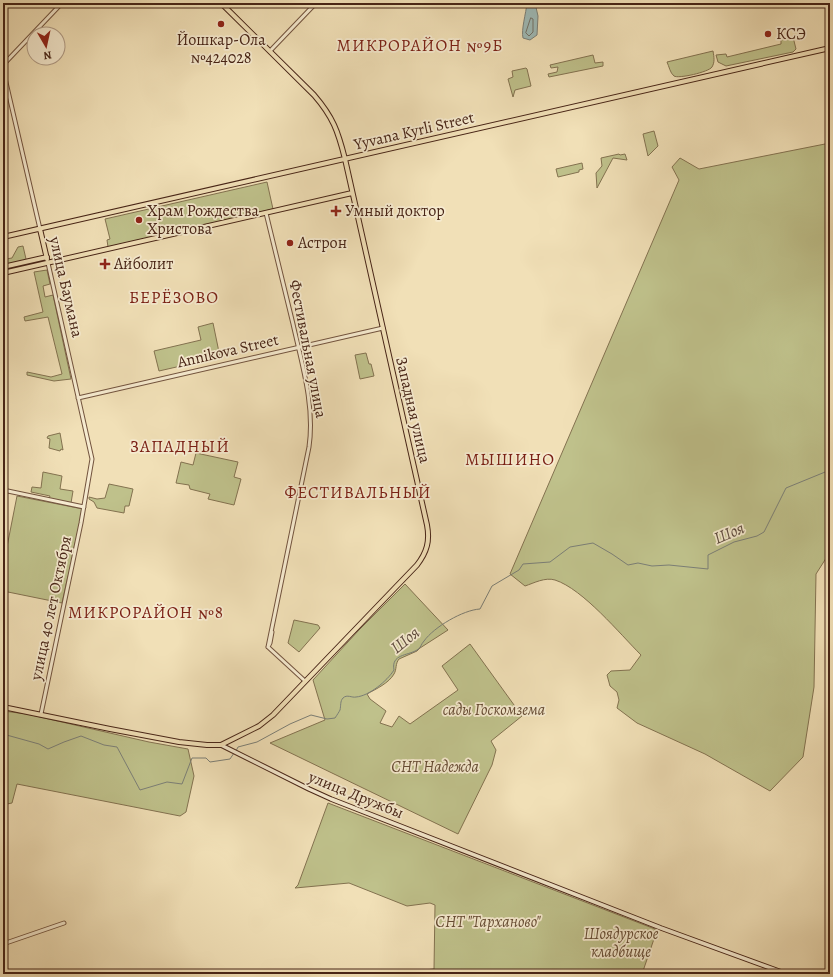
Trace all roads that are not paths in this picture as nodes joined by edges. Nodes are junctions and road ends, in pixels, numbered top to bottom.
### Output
1 (62, 3) edge
2 (220, 3) edge
3 (316, 3) edge
4 (830, 48) edge
5 (270, 51) junction
6 (3, 65) edge
7 (3, 74) edge
8 (345, 159) junction
9 (352, 193) junction
10 (266, 213) junction
11 (40, 229) junction
12 (3, 238) edge
13 (47, 257) junction
14 (48, 263) junction
15 (3, 267) edge
16 (3, 273) edge
17 (383, 328) junction
18 (298, 347) junction
19 (78, 398) junction
20 (3, 490) edge
21 (84, 507) junction
22 (305, 681) junction
23 (3, 707) edge
24 (41, 714) junction
25 (221, 745) junction
26 (64, 923) dead end
27 (3, 944) edge
28 (787, 974) edge

1 - 6 street
2 - 5 main road, Западная улица
3 - 5 street
4 - 8 main road, Yyvana Kyrli Street
5 - 8 main road, Западная улица
7 - 11 street, улица Баумана
8 - 9 main road, Западная улица
8 - 11 main road, Yyvana Kyrli Street
9 - 10 main road
9 - 17 main road, Западная улица
10 - 14 main road
10 - 18 street, Фестивальная улица
11 - 12 main road, Yyvana Kyrli Street
11 - 13 main road, улица Баумана
13 - 14 main road, улица Баумана
13 - 15 main road
14 - 16 main road
14 - 19 street, улица Баумана
17 - 18 street, Annikova Street
17 - 22 main road, Западная улица
18 - 19 street, Annikova Street
18 - 22 street, Фестивальная улица
19 - 21 street, улица Баумана
20 - 21 street
21 - 24 street, улица 40 лет Октября
22 - 25 main road, Западная улица
23 - 24 main road, улица Дружбы
24 - 25 main road, улица Дружбы
25 - 28 main road, улица Дружбы
26 - 27 street

